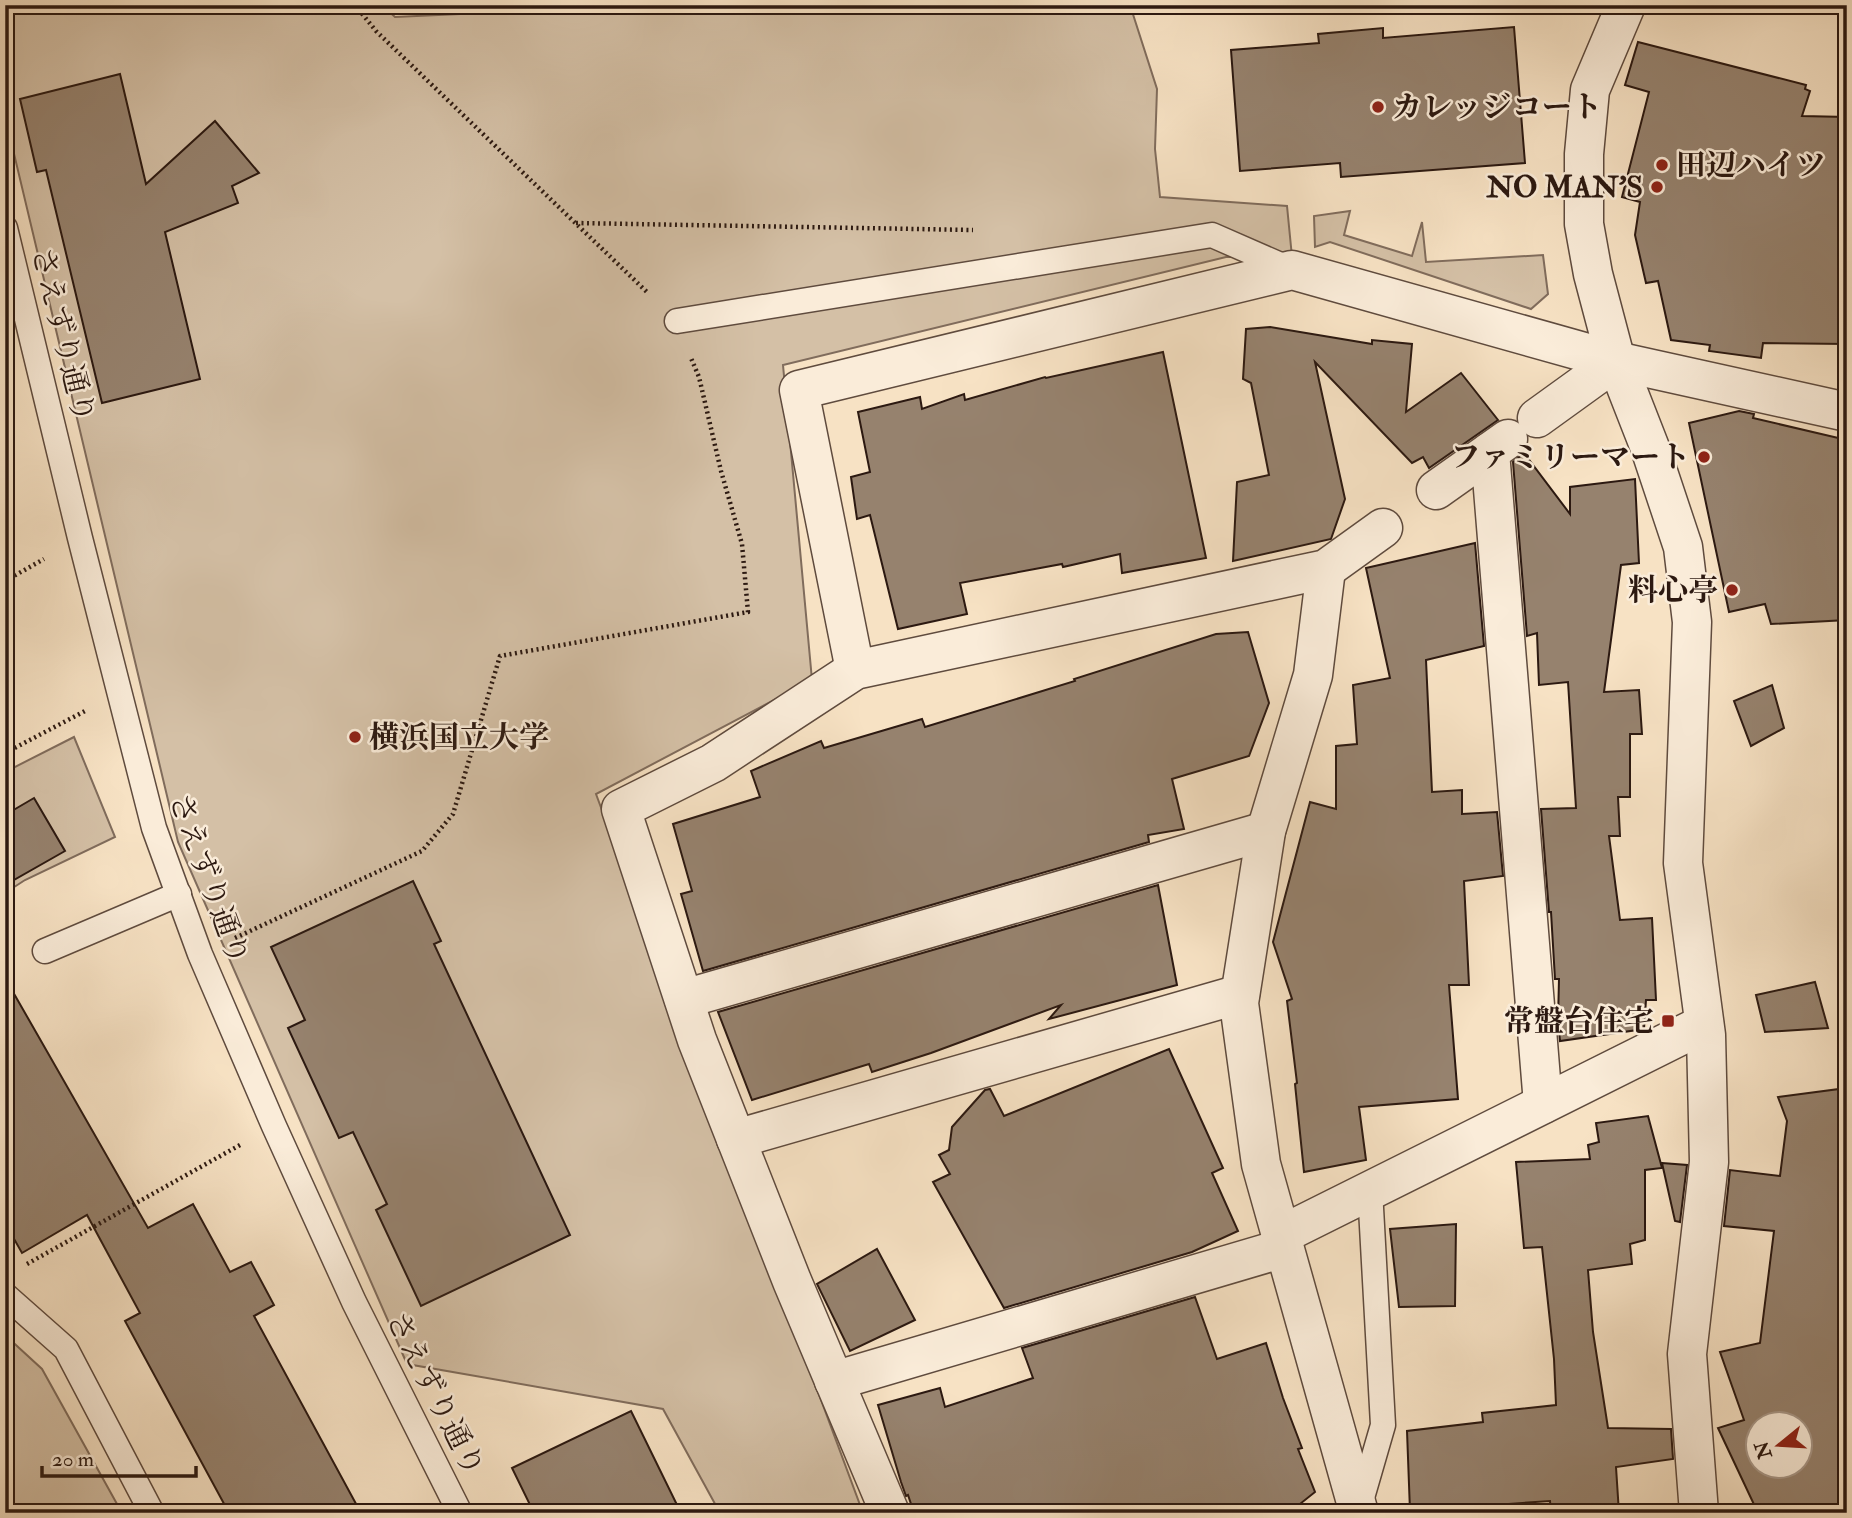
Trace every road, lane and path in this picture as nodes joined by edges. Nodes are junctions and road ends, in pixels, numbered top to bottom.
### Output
1 (355, 5) edge
2 (1626, 5) edge
3 (575, 223) junction
4 (5, 228) edge
5 (977, 230) dead end
6 (1292, 270) junction
7 (677, 321) joint
8 (1616, 361) junction
9 (699, 377) dead end
10 (1847, 412) edge
11 (1513, 435) junction
12 (1436, 491) dead end
13 (1383, 528) dead end
14 (1326, 569) junction
15 (855, 670) junction
16 (119, 694) junction
17 (5, 753) edge
18 (1266, 831) junction
19 (179, 894) junction
20 (45, 950) dead end
21 (200, 954) junction
22 (1240, 994) junction
23 (684, 999) junction
24 (1704, 1024) junction
25 (1543, 1104) junction
26 (274, 1126) junction
27 (736, 1139) junction
28 (1370, 1190) junction
29 (1283, 1241) junction
30 (17, 1270) dead end
31 (5, 1295) edge
32 (834, 1381) junction
33 (1355, 1512) edge
34 (152, 1513) edge
35 (460, 1513) edge
36 (890, 1513) edge
37 (1699, 1513) edge

1 - 3 path
2 - 8 street
3 - 5 path
3 - 7 path
4 - 16 lane, さえずり通り
6 - 7 lane
6 - 8 street
6 - 15 street
8 - 10 street
8 - 11 street
8 - 24 street
9 - 21 path
11 - 12 street
11 - 25 street
13 - 14 street
14 - 15 street
14 - 18 street
15 - 23 street
16 - 17 path
16 - 19 lane, さえずり通り
18 - 22 street
18 - 23 street
19 - 20 lane
19 - 21 lane, さえずり通り
21 - 26 lane, さえずり通り
22 - 27 street
22 - 29 street
23 - 27 street
24 - 25 street
24 - 37 street
25 - 28 street
26 - 30 path
26 - 35 lane, さえずり通り
27 - 32 street
28 - 29 street
28 - 33 lane
29 - 32 street
29 - 33 street
31 - 34 lane
32 - 36 street

